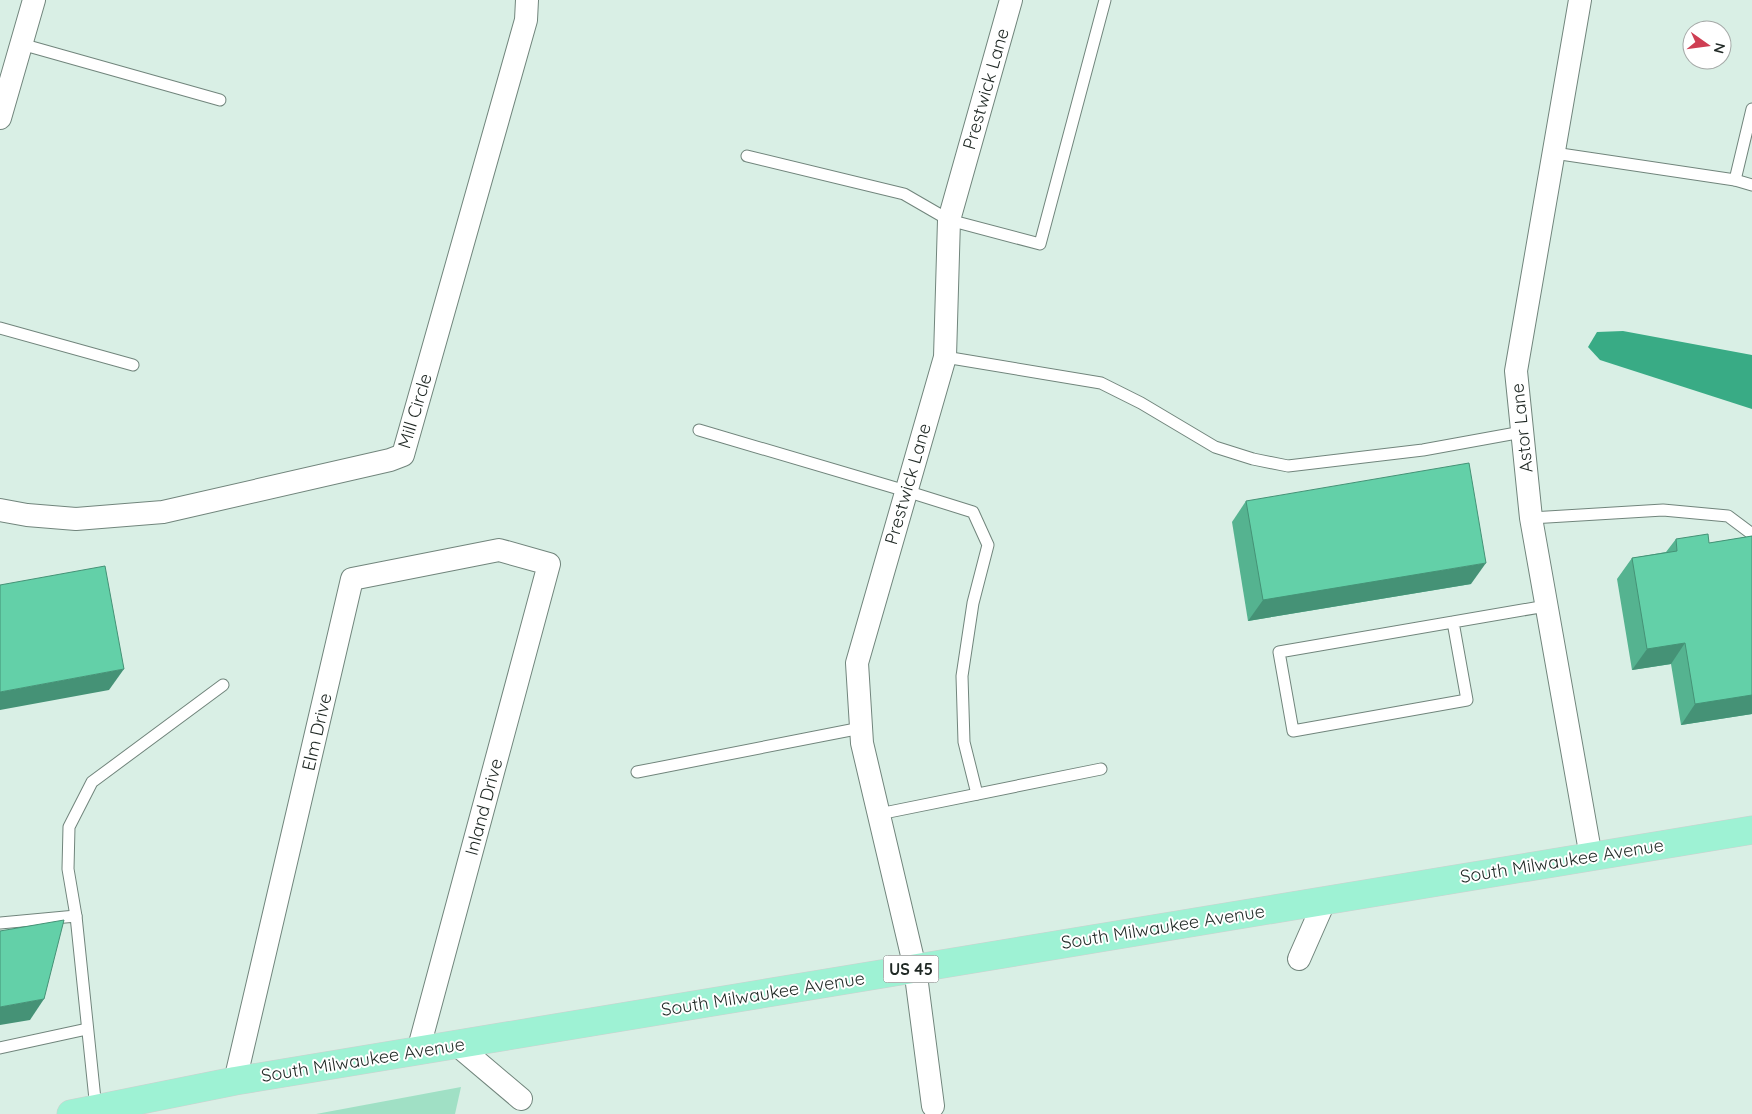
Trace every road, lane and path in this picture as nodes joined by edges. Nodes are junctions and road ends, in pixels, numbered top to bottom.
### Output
1 (34, 0) edge
2 (527, 0) edge
3 (1011, 0) edge
4 (1105, 0) edge
5 (1580, 0) edge
6 (21, 44) junction
7 (220, 100) dead end
8 (1752, 109) edge
9 (0, 118) edge
10 (1554, 153) junction
11 (747, 156) dead end
12 (1735, 180) junction
13 (1752, 185) edge
14 (949, 220) junction
15 (0, 328) edge
16 (945, 357) junction
17 (133, 365) dead end
18 (699, 430) dead end
19 (1522, 432) junction
20 (906, 491) junction
21 (0, 510) edge
22 (1531, 518) junction
23 (1752, 534) edge
24 (550, 564) joint
25 (1546, 606) junction
26 (1453, 622) junction
27 (223, 685) dead end
28 (861, 728) junction
29 (1101, 769) dead end
30 (637, 772) dead end
31 (977, 794) junction
32 (879, 814) junction
33 (1752, 830) edge
34 (1591, 857) junction
35 (1326, 900) junction
36 (76, 916) junction
37 (0, 923) edge
38 (1299, 958) dead end
39 (915, 968) junction
40 (87, 1029) junction
41 (456, 1044) junction
42 (0, 1048) edge
43 (418, 1051) junction
44 (235, 1081) junction
45 (521, 1100) dead end
46 (933, 1106) dead end
47 (83, 1112) edge

1 - 6 street
2 - 21 street, Mill Circle
3 - 14 street, Prestwick Lane
4 - 14 lane
5 - 10 street, Astor Lane
6 - 7 lane
6 - 9 street
8 - 12 lane
10 - 12 lane
10 - 19 street, Astor Lane
11 - 14 lane
12 - 13 lane
14 - 16 street, Prestwick Lane
15 - 17 lane
16 - 19 lane
16 - 20 street, Prestwick Lane
18 - 20 lane
19 - 22 street, Astor Lane
20 - 28 street, Prestwick Lane
20 - 31 lane
22 - 23 lane
22 - 25 street, Astor Lane
24 - 43 street, Inland Drive
24 - 44 street, Elm Drive
25 - 26 lane
25 - 34 street, Astor Lane
26 - 26 lane
27 - 36 lane
28 - 30 lane
28 - 32 street, Prestwick Lane
29 - 31 lane
31 - 32 lane
32 - 39 street, Prestwick Lane
33 - 34 main road, South Milwaukee Avenue / US 45
34 - 35 main road, South Milwaukee Avenue / US 45
35 - 38 street
35 - 39 main road, South Milwaukee Avenue / US 45
36 - 37 lane
36 - 40 lane
39 - 41 main road, South Milwaukee Avenue / US 45
39 - 46 street, Prestwick Lane
40 - 42 lane
40 - 47 lane
41 - 43 main road, South Milwaukee Avenue / US 45
41 - 45 street
43 - 44 main road, South Milwaukee Avenue / US 45
44 - 47 main road, South Milwaukee Avenue / US 45

